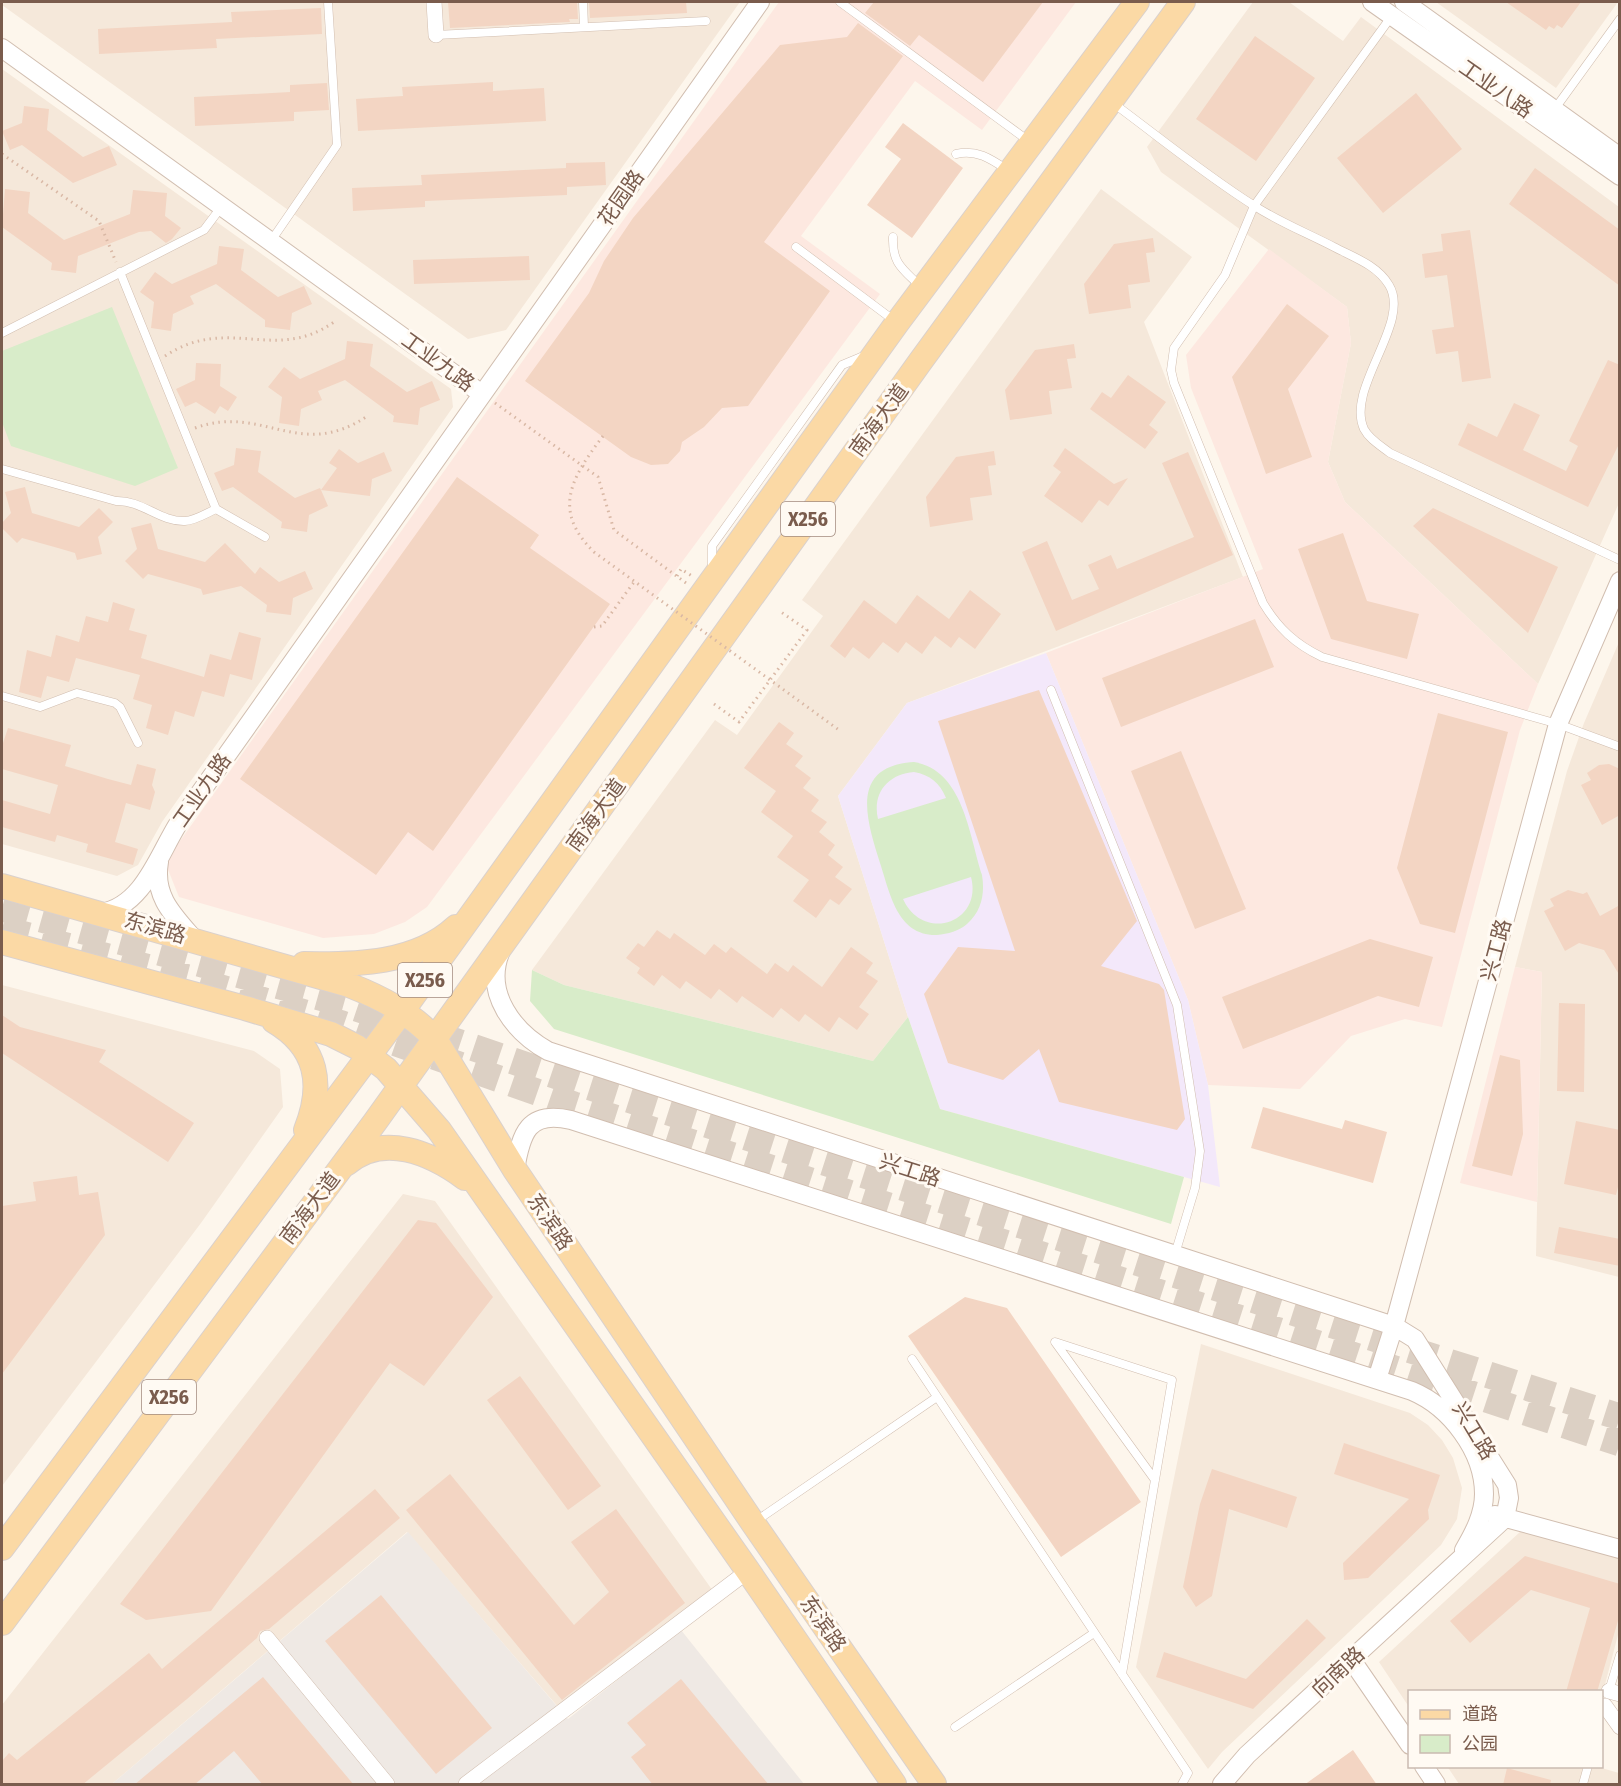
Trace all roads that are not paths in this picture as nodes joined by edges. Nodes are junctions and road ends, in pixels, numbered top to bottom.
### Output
1 (328, 2) edge
2 (434, 2) edge
3 (583, 2) edge
4 (760, 2) edge
5 (840, 2) edge
6 (1137, 2) edge
7 (1184, 2) edge
8 (1372, 2) edge
9 (1398, 9) edge
10 (1620, 19) edge
11 (706, 21) dead end
12 (584, 27) junction
13 (436, 35) joint
14 (2, 48) edge
15 (1110, 101) junction
16 (1549, 116) junction
17 (1031, 143) junction
18 (956, 154) dead end
19 (1620, 157) edge
20 (1010, 172) junction
21 (1620, 176) edge
22 (222, 206) junction
23 (1254, 206) junction
24 (893, 237) dead end
25 (271, 241) junction
26 (796, 247) dead end
27 (120, 272) junction
28 (923, 289) junction
29 (897, 323) junction
30 (2, 333) edge
31 (482, 394) junction
32 (2, 469) edge
33 (216, 509) junction
34 (265, 537) dead end
35 (1620, 561) edge
36 (1620, 582) edge
37 (1051, 690) dead end
38 (2, 696) edge
39 (1558, 724) junction
40 (138, 742) dead end
41 (1620, 747) edge
42 (164, 849) junction
43 (2, 886) edge
44 (479, 904) junction
45 (101, 913) junction
46 (194, 939) junction
47 (2, 942) edge
48 (503, 945) junction
49 (280, 964) junction
50 (245, 1008) junction
51 (403, 1010) junction
52 (435, 1039) junction
53 (370, 1056) junction
54 (402, 1084) junction
55 (291, 1159) junction
56 (515, 1170) junction
57 (337, 1171) junction
58 (489, 1204) junction
59 (1175, 1255) junction
60 (1394, 1326) junction
61 (912, 1359) dead end
62 (1377, 1379) junction
63 (937, 1397) junction
64 (1155, 1480) junction
65 (1481, 1512) junction
66 (1505, 1518) junction
67 (753, 1523) junction
68 (2, 1548) edge
69 (1620, 1549) edge
70 (1457, 1562) junction
71 (748, 1571) junction
72 (2, 1623) edge
73 (1094, 1633) junction
74 (267, 1638) dead end
75 (1620, 1655) edge
76 (1351, 1659) junction
77 (1122, 1674) junction
78 (1609, 1702) edge
79 (955, 1727) dead end
80 (1620, 1727) edge
81 (1408, 1742) edge
82 (1425, 1768) edge
83 (1588, 1768) edge
84 (387, 1785) edge
85 (466, 1785) edge
86 (894, 1785) edge
87 (934, 1785) edge
88 (1182, 1785) edge
89 (1222, 1785) edge
90 (1436, 1785) edge
91 (1583, 1785) edge

1 - 25 lane
2 - 13 street
3 - 12 lane
4 - 31 street, 花园路
5 - 17 lane
6 - 17 main road, 南海大道 / X256
7 - 15 main road, 南海大道 / X256
8 - 9 street, 工业八路
9 - 16 street, 工业八路
9 - 23 lane
10 - 16 lane
11 - 12 lane
12 - 13 lane
14 - 22 street, 工业九路
15 - 23 lane
15 - 48 main road, 南海大道 / X256
16 - 19 street, 工业八路
16 - 21 street, 工业八路
17 - 20 main road, 南海大道 / X256
18 - 20 lane
20 - 28 main road, 南海大道 / X256
22 - 25 street, 工业九路
22 - 27 lane
23 - 35 lane
23 - 39 lane
24 - 28 lane
25 - 31 street, 工业九路
26 - 29 lane
27 - 30 lane
27 - 33 lane
28 - 29 main road, 南海大道 / X256
29 - 44 main road, 南海大道 / X256
31 - 42 street, 工业九路
32 - 33 lane
33 - 34 lane
36 - 39 street, 兴工路
37 - 59 lane
38 - 40 lane
39 - 41 lane
39 - 60 street, 兴工路
42 - 45 street, 工业九路
42 - 46 street, 工业九路
43 - 45 main road, 东滨路
44 - 49 main road
44 - 51 main road, 南海大道 / X256
45 - 46 main road, 东滨路
46 - 49 main road, 东滨路
47 - 50 main road, 东滨路
48 - 52 main road, 南海大道 / X256
48 - 59 street, 兴工路
49 - 51 main road, 东滨路
50 - 53 main road, 东滨路
50 - 55 main road
51 - 52 main road, 东滨路
51 - 53 main road, 南海大道 / X256
52 - 54 main road, 南海大道 / X256
52 - 56 main road, 东滨路
53 - 54 main road, 东滨路
53 - 55 main road, 南海大道 / X256
54 - 57 main road, 南海大道 / X256
54 - 58 main road, 东滨路
55 - 68 main road, 南海大道 / X256
56 - 62 street, 兴工路
56 - 67 main road, 东滨路
57 - 58 main road
57 - 72 main road, 南海大道 / X256
58 - 71 main road, 东滨路
59 - 60 street, 兴工路
60 - 62 street, 兴工路
60 - 66 street, 兴工路
61 - 63 lane
62 - 65 street, 兴工路
63 - 67 lane
63 - 73 lane
64 - 64 lane
64 - 77 lane
65 - 66 street
65 - 70 street, 向南路
66 - 69 street
66 - 70 street, 向南路
67 - 87 main road, 东滨路
70 - 76 street, 向南路
71 - 85 street
71 - 86 main road, 东滨路
73 - 77 lane
73 - 79 lane
74 - 84 street
75 - 78 lane
76 - 81 street
76 - 89 street, 向南路
77 - 88 lane
78 - 80 street
82 - 90 street
83 - 91 lane

